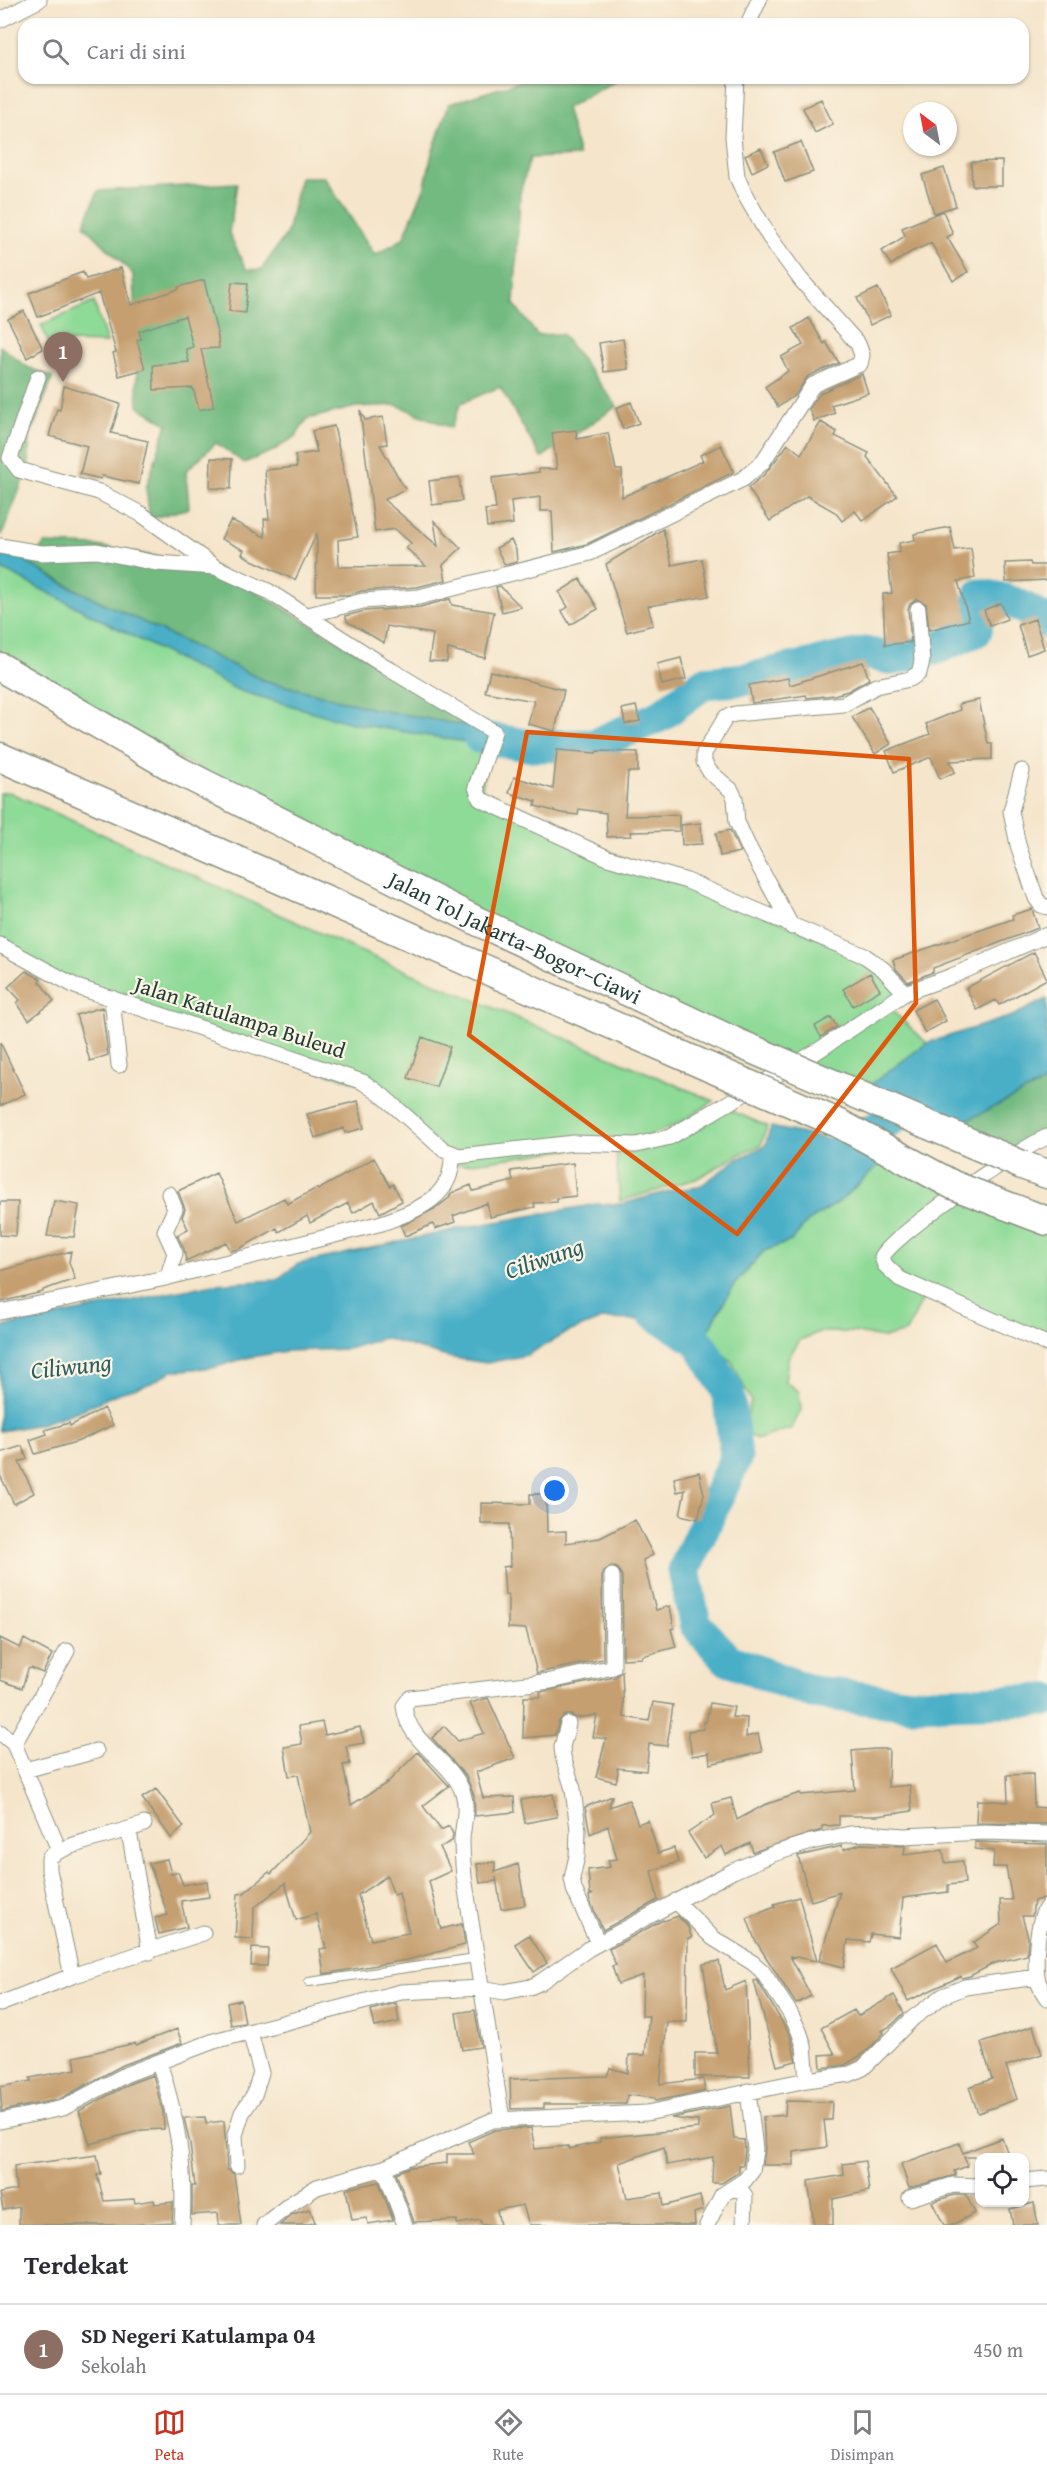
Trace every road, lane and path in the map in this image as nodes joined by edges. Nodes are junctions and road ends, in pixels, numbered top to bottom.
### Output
1 (39, 0) edge
2 (759, 0) edge
3 (751, 18) edge
4 (0, 20) edge
5 (736, 84) edge
6 (38, 377) dead end
7 (0, 546) edge
8 (215, 567) junction
9 (918, 609) dead end
10 (308, 615) junction
11 (0, 667) edge
12 (0, 757) edge
13 (1022, 771) dead end
14 (0, 776) edge
15 (157, 824) junction
16 (1047, 907) edge
17 (792, 927) junction
18 (1047, 935) edge
19 (0, 945) edge
20 (905, 993) junction
21 (112, 998) junction
22 (119, 1065) dead end
23 (1047, 1137) edge
24 (452, 1154) junction
25 (1035, 1169) edge
26 (169, 1194) dead end
27 (1047, 1221) edge
28 (168, 1276) junction
29 (0, 1312) edge
30 (1047, 1344) edge
31 (612, 1576) dead end
32 (67, 1651) dead end
33 (568, 1724) dead end
34 (0, 1732) edge
35 (14, 1744) junction
36 (96, 1751) dead end
37 (25, 1770) junction
38 (144, 1824) dead end
39 (129, 1831) junction
40 (1047, 1834) edge
41 (59, 1850) junction
42 (676, 1901) junction
43 (1047, 1906) edge
44 (203, 1933) dead end
45 (598, 1943) junction
46 (150, 1952) junction
47 (476, 1958) junction
48 (72, 1976) junction
49 (1037, 1977) junction
50 (309, 1982) dead end
51 (481, 1988) junction
52 (1047, 1998) edge
53 (0, 2004) edge
54 (250, 2032) junction
55 (159, 2062) junction
56 (807, 2079) junction
57 (748, 2091) junction
58 (502, 2119) junction
59 (0, 2121) edge
60 (237, 2165) dead end
61 (384, 2168) junction
62 (1047, 2179) edge
63 (1029, 2181) edge
64 (975, 2186) edge
65 (730, 2189) junction
66 (910, 2198) dead end
67 (182, 2225) edge
68 (264, 2225) edge
69 (405, 2225) edge
70 (707, 2225) edge
71 (744, 2225) edge

1 - 4 street
2 - 3 street
5 - 10 street
6 - 8 street
7 - 8 street
8 - 10 street
9 - 17 street
10 - 17 street
11 - 25 highway, Jalan Tol Jakarta–Bogor–Ciawi, bridge
12 - 15 highway, Jalan Tol Jakarta–Bogor–Ciawi
13 - 16 street
14 - 15 highway
15 - 27 highway, Jalan Tol Jakarta–Bogor–Ciawi, bridge
17 - 20 street
18 - 20 street
19 - 21 street, Jalan Katulampa Buleud
20 - 24 street
21 - 22 street
21 - 24 street, Jalan Katulampa Buleud
23 - 30 street
24 - 28 street
26 - 28 street
28 - 29 street
31 - 47 street
32 - 35 street
33 - 45 street
34 - 35 street
35 - 37 street
36 - 37 street
37 - 41 street
38 - 39 street
39 - 41 street
39 - 46 street
40 - 42 street
41 - 48 street
42 - 45 street
42 - 56 street
43 - 49 street
44 - 46 street
45 - 51 street
46 - 48 street
47 - 50 lane
47 - 51 street
48 - 53 street
49 - 52 street
49 - 56 street
51 - 54 street
51 - 58 street
54 - 55 street
54 - 60 street
55 - 59 street
55 - 67 street
56 - 57 street
57 - 58 street
57 - 65 street
58 - 61 street
61 - 68 street
61 - 69 street
62 - 63 street
64 - 66 street
65 - 70 street
65 - 71 street

